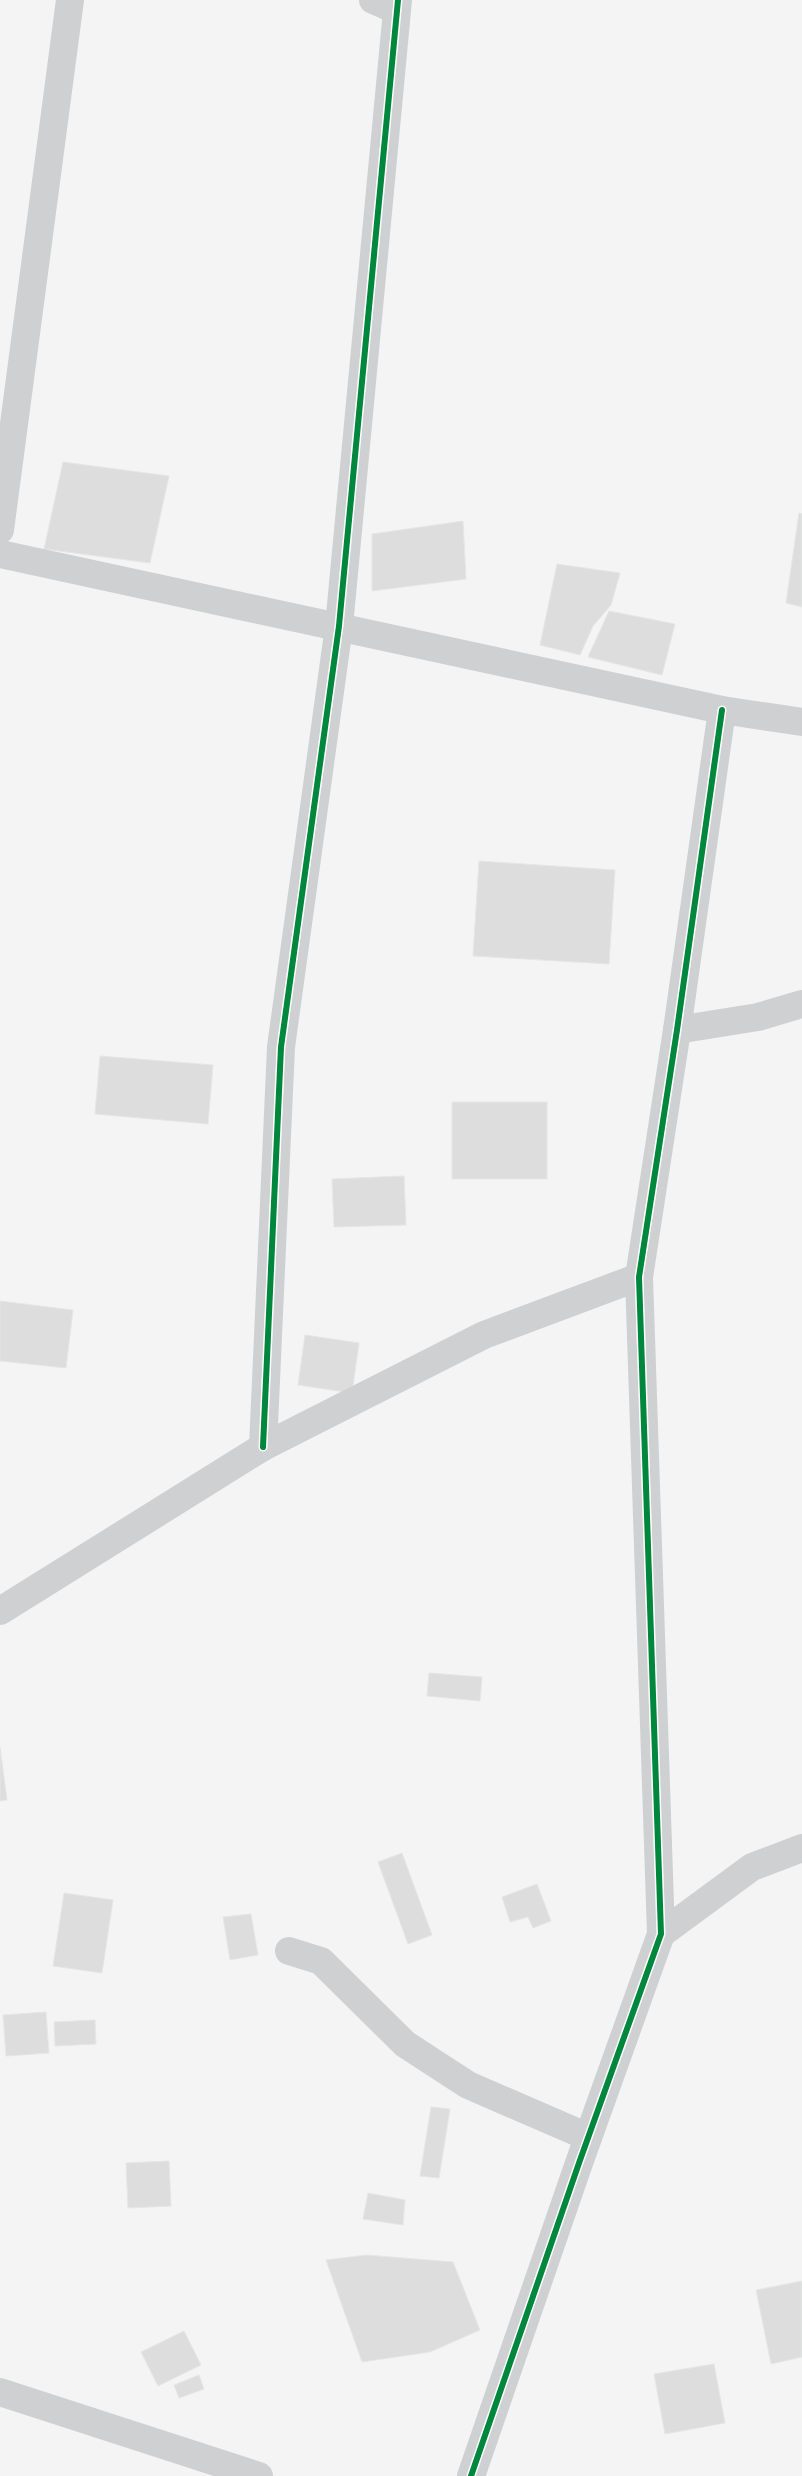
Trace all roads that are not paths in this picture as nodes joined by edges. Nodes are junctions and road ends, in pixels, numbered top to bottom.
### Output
1 (70, 0) edge
2 (389, 3) edge
3 (0, 530) edge
4 (0, 554) edge
5 (339, 626) junction
6 (722, 710) junction
7 (802, 722) edge
8 (802, 1004) edge
9 (677, 1030) junction
10 (639, 1277) junction
11 (263, 1447) junction
12 (0, 1611) edge
13 (802, 1848) edge
14 (661, 1934) junction
15 (289, 1951) dead end
16 (588, 2137) junction
17 (0, 2392) edge
18 (260, 2476) edge
19 (471, 2476) edge

1 - 3 street
2 - 5 street
4 - 5 street
5 - 6 street
5 - 11 street
6 - 7 street
6 - 9 street
8 - 9 street
9 - 10 street
10 - 11 street
10 - 14 street
11 - 12 street
13 - 14 street
14 - 16 street
15 - 16 street
16 - 19 street
17 - 18 street

